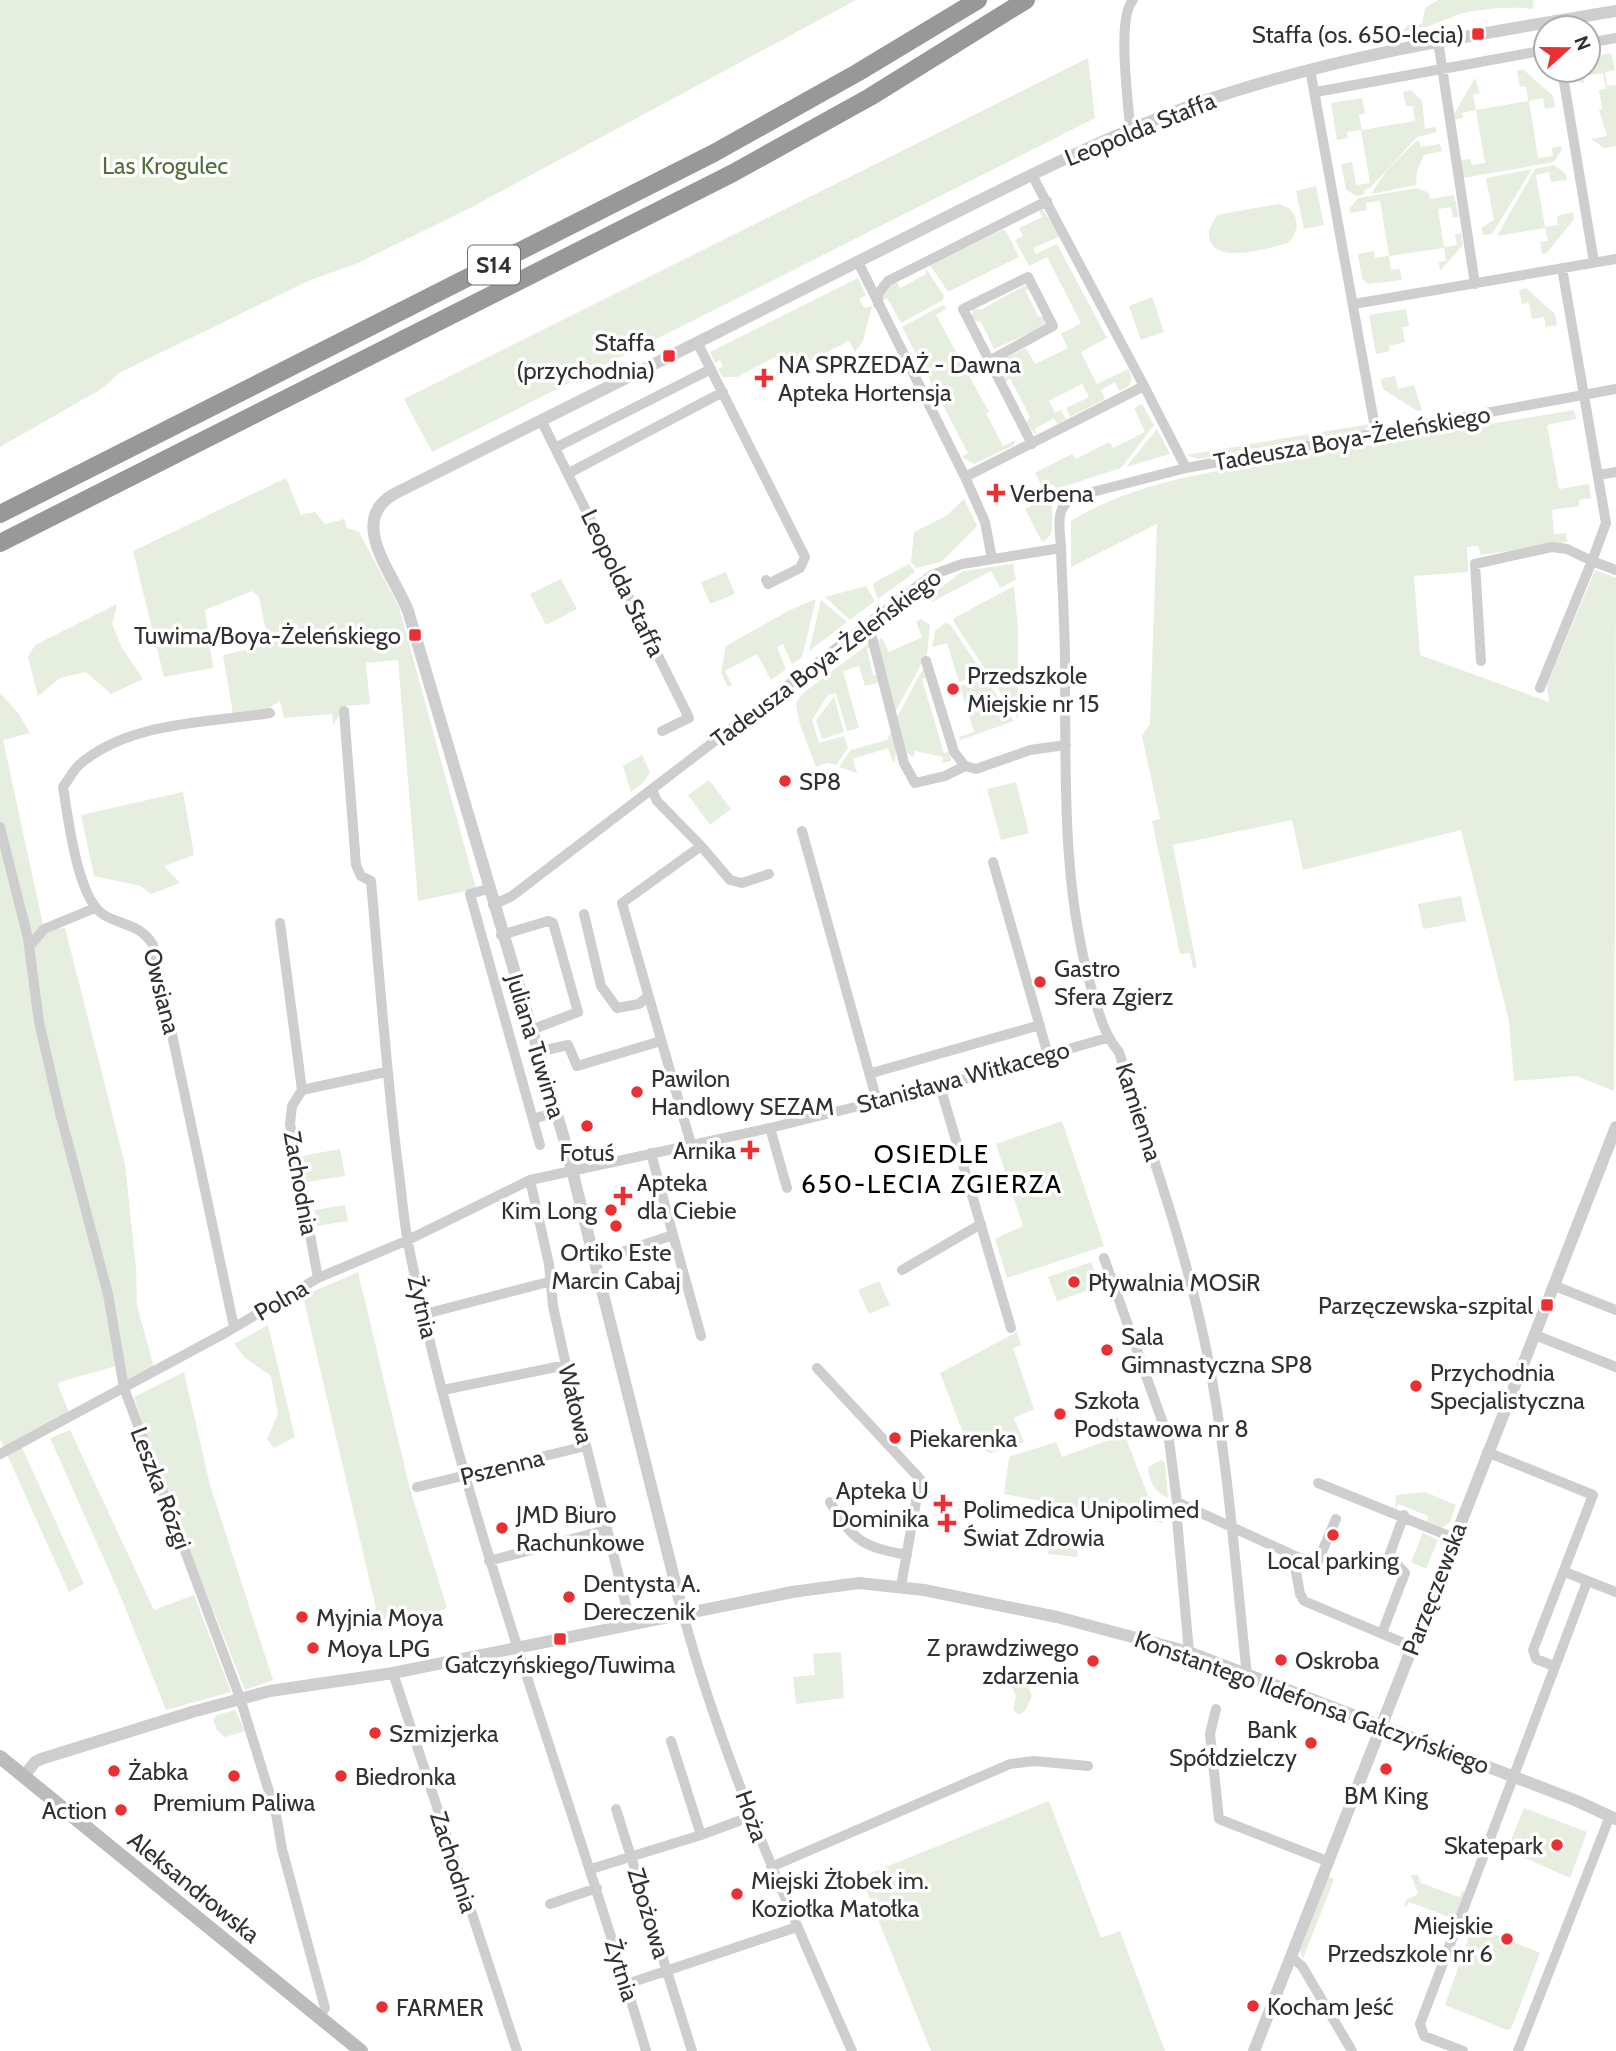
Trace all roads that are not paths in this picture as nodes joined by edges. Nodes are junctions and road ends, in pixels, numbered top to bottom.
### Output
1 (978, 0) edge
2 (1026, 0) edge
3 (1133, 0) edge
4 (1532, 28) edge
5 (1438, 41) junction
6 (1532, 53) edge
7 (1310, 69) junction
8 (1440, 70) junction
9 (1564, 84) edge
10 (1316, 92) junction
11 (1130, 130) junction
12 (1032, 175) junction
13 (1047, 201) junction
14 (1616, 259) edge
15 (1594, 262) junction
16 (861, 268) junction
17 (1562, 268) junction
18 (888, 281) junction
19 (1475, 284) junction
20 (1354, 304) junction
21 (878, 305) junction
22 (697, 342) junction
23 (989, 361) junction
24 (711, 369) junction
25 (1144, 386) junction
26 (1616, 389) edge
27 (723, 393) junction
28 (1582, 395) junction
29 (542, 422) junction
30 (1376, 433) junction
31 (1032, 443) junction
32 (555, 448) junction
33 (1186, 468) junction
34 (1616, 472) edge
35 (569, 473) junction
36 (1598, 475) junction
37 (965, 477) junction
38 (394, 495) joint
39 (0, 514) edge
40 (0, 543) edge
41 (1061, 548) junction
42 (992, 559) junction
43 (1592, 561) junction
44 (1616, 570) edge
45 (766, 580) dead end
46 (869, 626) junction
47 (926, 661) dead end
48 (1481, 661) dead end
49 (1540, 688) dead end
50 (344, 711) dead end
51 (270, 712) dead end
52 (662, 731) dead end
53 (1066, 744) junction
54 (965, 766) junction
55 (652, 790) junction
56 (0, 827) edge
57 (802, 831) dead end
58 (701, 846) junction
59 (993, 862) dead end
60 (769, 874) dead end
61 (488, 889) junction
62 (493, 905) junction
63 (95, 908) junction
64 (584, 914) dead end
65 (281, 923) dead end
66 (502, 935) junction
67 (29, 947) junction
68 (648, 996) junction
69 (1040, 1024) junction
70 (531, 1030) junction
71 (1107, 1038) junction
72 (661, 1041) junction
73 (537, 1052) junction
74 (1048, 1055) junction
75 (386, 1072) junction
76 (872, 1073) junction
77 (940, 1086) junction
78 (302, 1090) junction
79 (877, 1101) junction
80 (556, 1112) junction
81 (533, 1119) junction
82 (1616, 1127) edge
83 (770, 1128) junction
84 (691, 1144) junction
85 (540, 1145) dead end
86 (651, 1153) junction
87 (573, 1171) junction
88 (530, 1180) junction
89 (787, 1188) dead end
90 (981, 1224) junction
91 (673, 1235) junction
92 (408, 1240) junction
93 (1104, 1258) dead end
94 (595, 1261) junction
95 (902, 1270) dead end
96 (318, 1278) junction
97 (552, 1281) junction
98 (1555, 1286) junction
99 (1616, 1310) edge
100 (425, 1314) junction
101 (234, 1327) junction
102 (1011, 1328) dead end
103 (1535, 1335) junction
104 (701, 1336) dead end
105 (566, 1365) junction
106 (1616, 1367) edge
107 (817, 1368) dead end
108 (124, 1388) junction
109 (443, 1390) junction
110 (586, 1446) junction
111 (1487, 1452) junction
112 (0, 1454) edge
113 (463, 1476) junction
114 (1318, 1483) dead end
115 (418, 1487) dead end
116 (830, 1502) dead end
117 (1404, 1515) junction
118 (1177, 1519) dead end
119 (1336, 1519) dead end
120 (1234, 1528) junction
121 (606, 1530) junction
122 (1454, 1538) junction
123 (907, 1555) junction
124 (1293, 1555) junction
125 (489, 1561) junction
126 (1565, 1573) junction
127 (1587, 1581) junction
128 (901, 1586) junction
129 (1616, 1592) edge
130 (683, 1614) junction
131 (631, 1625) junction
132 (1382, 1633) junction
133 (1411, 1646) junction
134 (516, 1648) junction
135 (1189, 1652) junction
136 (1554, 1666) junction
137 (393, 1673) junction
138 (1247, 1675) junction
139 (240, 1698) junction
140 (1216, 1709) dead end
141 (1380, 1727) junction
142 (671, 1741) dead end
143 (0, 1757) edge
144 (1088, 1766) dead end
145 (23, 1777) junction
146 (1515, 1778) junction
147 (616, 1809) dead end
148 (752, 1816) junction
149 (1613, 1818) edge
150 (701, 1835) junction
151 (631, 1855) junction
152 (1327, 1861) junction
153 (771, 1867) junction
154 (591, 1869) junction
155 (597, 1888) junction
156 (550, 1904) dead end
157 (797, 1927) junction
158 (1291, 1956) junction
159 (667, 1972) junction
160 (627, 1984) junction
161 (319, 2018) junction
162 (1256, 2050) edge
163 (361, 2051) edge
164 (517, 2051) edge
165 (646, 2051) edge
166 (692, 2051) edge
167 (852, 2051) edge
168 (1352, 2051) edge
169 (1463, 2051) edge
170 (1518, 2051) edge

1 - 39 highway, S14
2 - 40 highway, S14
3 - 11 street
4 - 5 street, Leopolda Staffa
5 - 7 street, Leopolda Staffa
5 - 8 street
6 - 8 street
7 - 10 street
7 - 11 street, Leopolda Staffa
8 - 10 street
8 - 19 street
9 - 15 street
10 - 20 street
11 - 12 street, Leopolda Staffa
12 - 13 street
12 - 16 street, Leopolda Staffa
13 - 18 street
13 - 25 street
14 - 15 street
15 - 17 street
16 - 18 street
16 - 21 street
16 - 22 street, Leopolda Staffa
17 - 19 street
17 - 28 street
18 - 21 street
19 - 20 street
20 - 30 street
21 - 37 street
22 - 24 street
22 - 29 street, Leopolda Staffa
23 - 23 street
23 - 31 street
24 - 27 street
24 - 32 street
25 - 31 street
25 - 33 street
26 - 28 street, Tadeusza Boya-Żeleńskiego
27 - 35 street
27 - 45 street
28 - 30 street, Tadeusza Boya-Żeleńskiego
28 - 36 street
29 - 32 street, Leopolda Staffa
29 - 38 street, Leopolda Staffa
30 - 33 street, Tadeusza Boya-Żeleńskiego
31 - 37 street
32 - 35 street, Leopolda Staffa
33 - 41 street, Tadeusza Boya-Żeleńskiego
34 - 36 street
35 - 52 street, Leopolda Staffa
36 - 43 street
37 - 42 street
38 - 61 street, Juliana Tuwima
41 - 42 street, Tadeusza Boya-Żeleńskiego
41 - 53 street, Kamienna
42 - 46 street, Tadeusza Boya-Żeleńskiego
43 - 44 street
43 - 48 street
43 - 49 street
46 - 54 street
46 - 55 street, Tadeusza Boya-Żeleńskiego
47 - 54 street
50 - 75 street, Żytnia
51 - 63 street
53 - 54 street
53 - 71 street, Kamienna
55 - 58 street
55 - 62 street, Tadeusza Boya-Żeleńskiego
56 - 67 street, Leszka Rózgi
57 - 76 street
58 - 60 street
58 - 68 street
59 - 69 street
61 - 62 street, Juliana Tuwima
61 - 81 street
62 - 66 street, Juliana Tuwima
63 - 67 street
63 - 101 street, Owsiana
64 - 68 street
65 - 78 street, Zachodnia
66 - 70 street, Juliana Tuwima
66 - 70 street
67 - 108 street, Leszka Rózgi
68 - 72 street
69 - 74 street
69 - 76 street
70 - 73 street, Juliana Tuwima
71 - 74 street, Stanisława Witkacego
71 - 120 street, Kamienna
72 - 73 street
72 - 84 street
73 - 80 street, Juliana Tuwima
74 - 77 street, Stanisława Witkacego
75 - 78 street
75 - 92 street, Żytnia
76 - 79 street
77 - 79 street, Stanisława Witkacego
77 - 90 street
78 - 96 street, Zachodnia
79 - 83 street, Stanisława Witkacego
80 - 81 street
80 - 87 street, Juliana Tuwima
81 - 85 street
82 - 98 street, Parzęczewska
83 - 84 street, Stanisława Witkacego
83 - 89 street
84 - 86 street, Stanisława Witkacego
86 - 87 street, Stanisława Witkacego
86 - 91 street
87 - 88 street, Polna
87 - 94 street, Juliana Tuwima
88 - 92 street, Polna
88 - 97 street, Wałowa
90 - 95 street
90 - 102 street
91 - 94 street
91 - 104 street
92 - 96 street, Polna
92 - 100 street, Żytnia
93 - 120 street
94 - 130 street, Juliana Tuwima
96 - 101 street, Polna
97 - 100 street
97 - 105 street, Wałowa
98 - 99 street
98 - 103 street, Parzęczewska
100 - 109 street, Żytnia
101 - 108 street, Polna
103 - 106 street
103 - 111 street, Parzęczewska
105 - 109 street
105 - 110 street, Wałowa
107 - 123 street
108 - 112 street, Polna
108 - 139 street, Leszka Rózgi
109 - 113 street, Żytnia
110 - 113 street, Pszenna
110 - 121 street, Wałowa
111 - 122 street, Parzęczewska
111 - 126 street
113 - 115 street, Pszenna
113 - 125 street, Żytnia
114 - 117 street
116 - 123 street
117 - 122 street
117 - 132 street
118 - 135 street
119 - 124 street
120 - 124 street
120 - 138 street, Kamienna
121 - 125 street
121 - 131 street, Wałowa
122 - 133 street, Parzęczewska
123 - 128 street
124 - 132 street
125 - 134 street, Żytnia
126 - 127 street
126 - 136 street
127 - 129 street
127 - 136 street
128 - 130 street, Konstantego Ildefonsa Gałczyńskiego
128 - 135 street, Konstantego Ildefonsa Gałczyńskiego
130 - 131 street, Konstantego Ildefonsa Gałczyńskiego
130 - 148 street, Hoża
131 - 134 street, Konstantego Ildefonsa Gałczyńskiego
132 - 133 street
133 - 141 street, Parzęczewska
134 - 137 street, Konstantego Ildefonsa Gałczyńskiego
134 - 154 street, Żytnia
135 - 138 street, Konstantego Ildefonsa Gałczyńskiego
136 - 146 street
137 - 139 street, Konstantego Ildefonsa Gałczyńskiego
137 - 164 street, Zachodnia
138 - 141 street, Konstantego Ildefonsa Gałczyńskiego
139 - 145 street, Konstantego Ildefonsa Gałczyńskiego
139 - 161 street, Leszka Rózgi
140 - 152 street
141 - 146 street, Konstantego Ildefonsa Gałczyńskiego
141 - 152 street, Parzęczewska
142 - 150 street
143 - 145 main road, Aleksandrowska
144 - 153 street
145 - 161 main road, Aleksandrowska
146 - 149 street, Konstantego Ildefonsa Gałczyńskiego
146 - 169 street
147 - 151 street, Zbożowa
148 - 150 street, Zbożowa
148 - 153 street, Hoża
149 - 170 street
150 - 151 street, Zbożowa
151 - 154 street, Zbożowa
151 - 159 street, Zbożowa
152 - 158 street, Parzęczewska
153 - 157 street, Hoża
154 - 155 street, Żytnia
155 - 156 street
155 - 160 street, Żytnia
157 - 159 street, Zbożowa
157 - 167 street, Hoża
158 - 162 street, Parzęczewska
158 - 168 street
159 - 160 street, Zbożowa
159 - 166 street, Zbożowa
160 - 165 street, Żytnia
161 - 163 main road, Aleksandrowska

